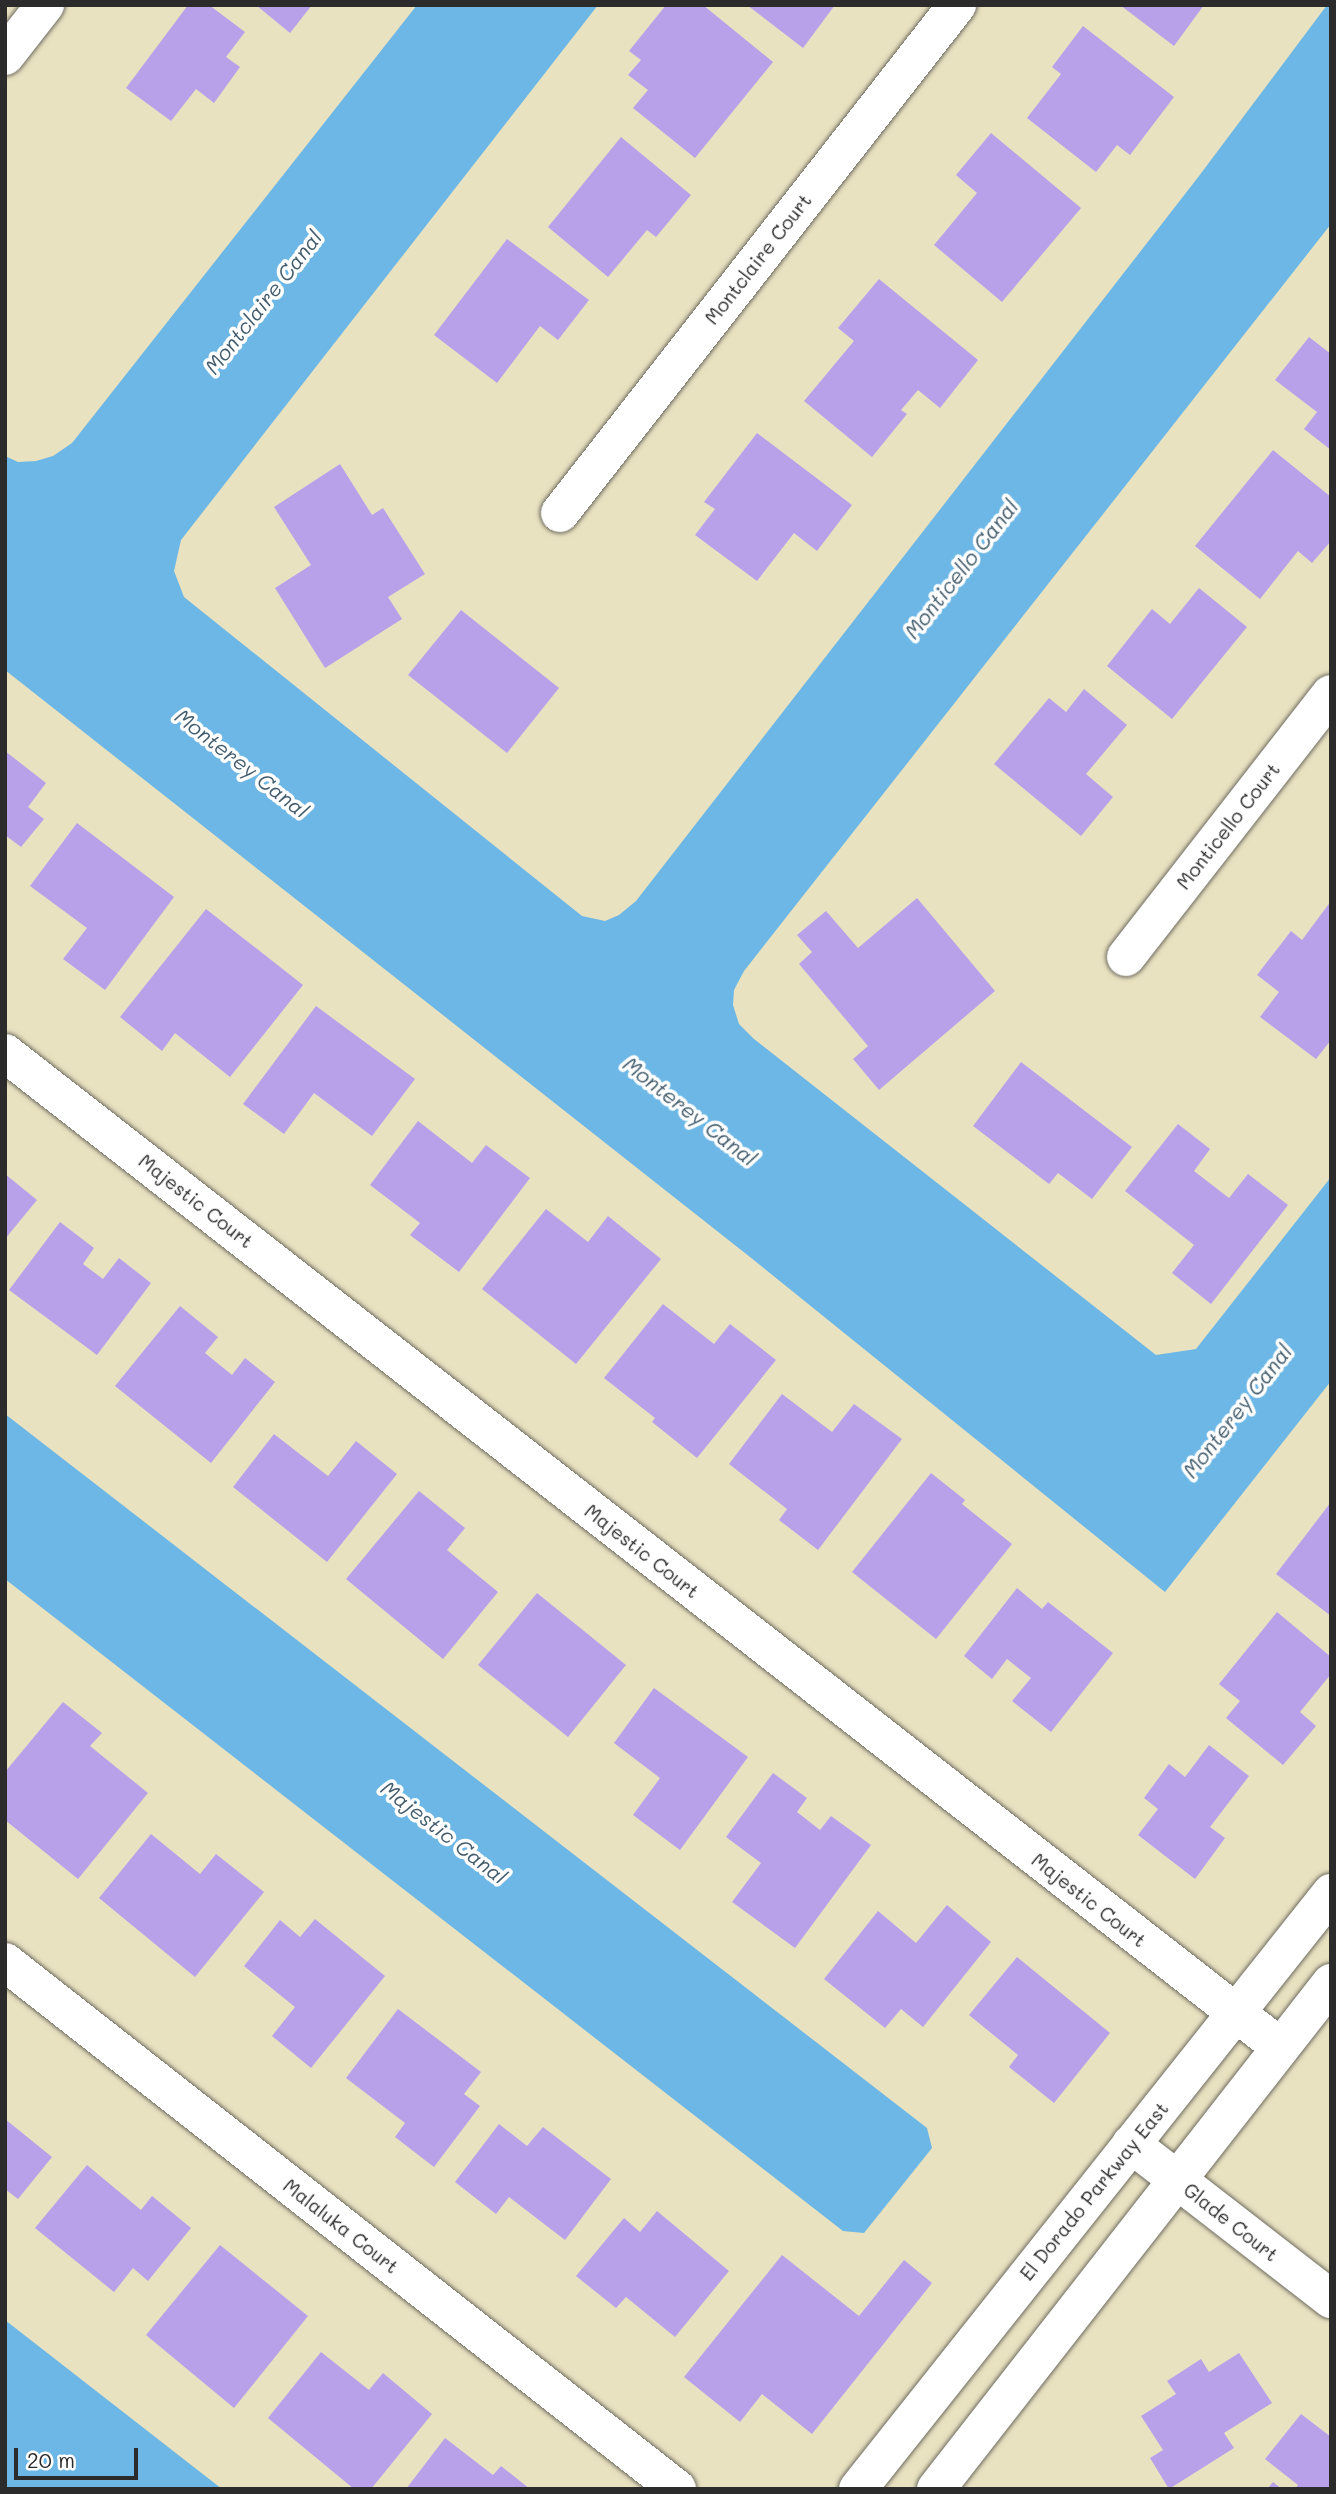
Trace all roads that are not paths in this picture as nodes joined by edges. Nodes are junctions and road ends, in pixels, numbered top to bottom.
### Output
1 (45, 5) edge
2 (957, 5) edge
3 (5, 56) edge
4 (560, 513) dead end
5 (1331, 694) edge
6 (1126, 957) dead end
7 (5, 1053) edge
8 (1331, 1894) edge
9 (5, 1962) edge
10 (1331, 1983) edge
11 (1236, 2014) junction
12 (1280, 2047) junction
13 (1131, 2144) junction
14 (1177, 2180) junction
15 (1331, 2299) edge
16 (677, 2489) edge
17 (858, 2489) edge
18 (936, 2489) edge

1 - 3 street
2 - 4 street, Montclaire Court
5 - 6 street, Monticello Court
7 - 11 street, Majestic Court
8 - 11 street, El Dorado Parkway East
9 - 16 street, Malaluka Court
10 - 12 street
11 - 12 street, Majestic Court
11 - 13 street, El Dorado Parkway East
12 - 14 street
13 - 14 street, Glade Court
13 - 17 street, El Dorado Parkway East
14 - 15 street, Glade Court
14 - 18 street

